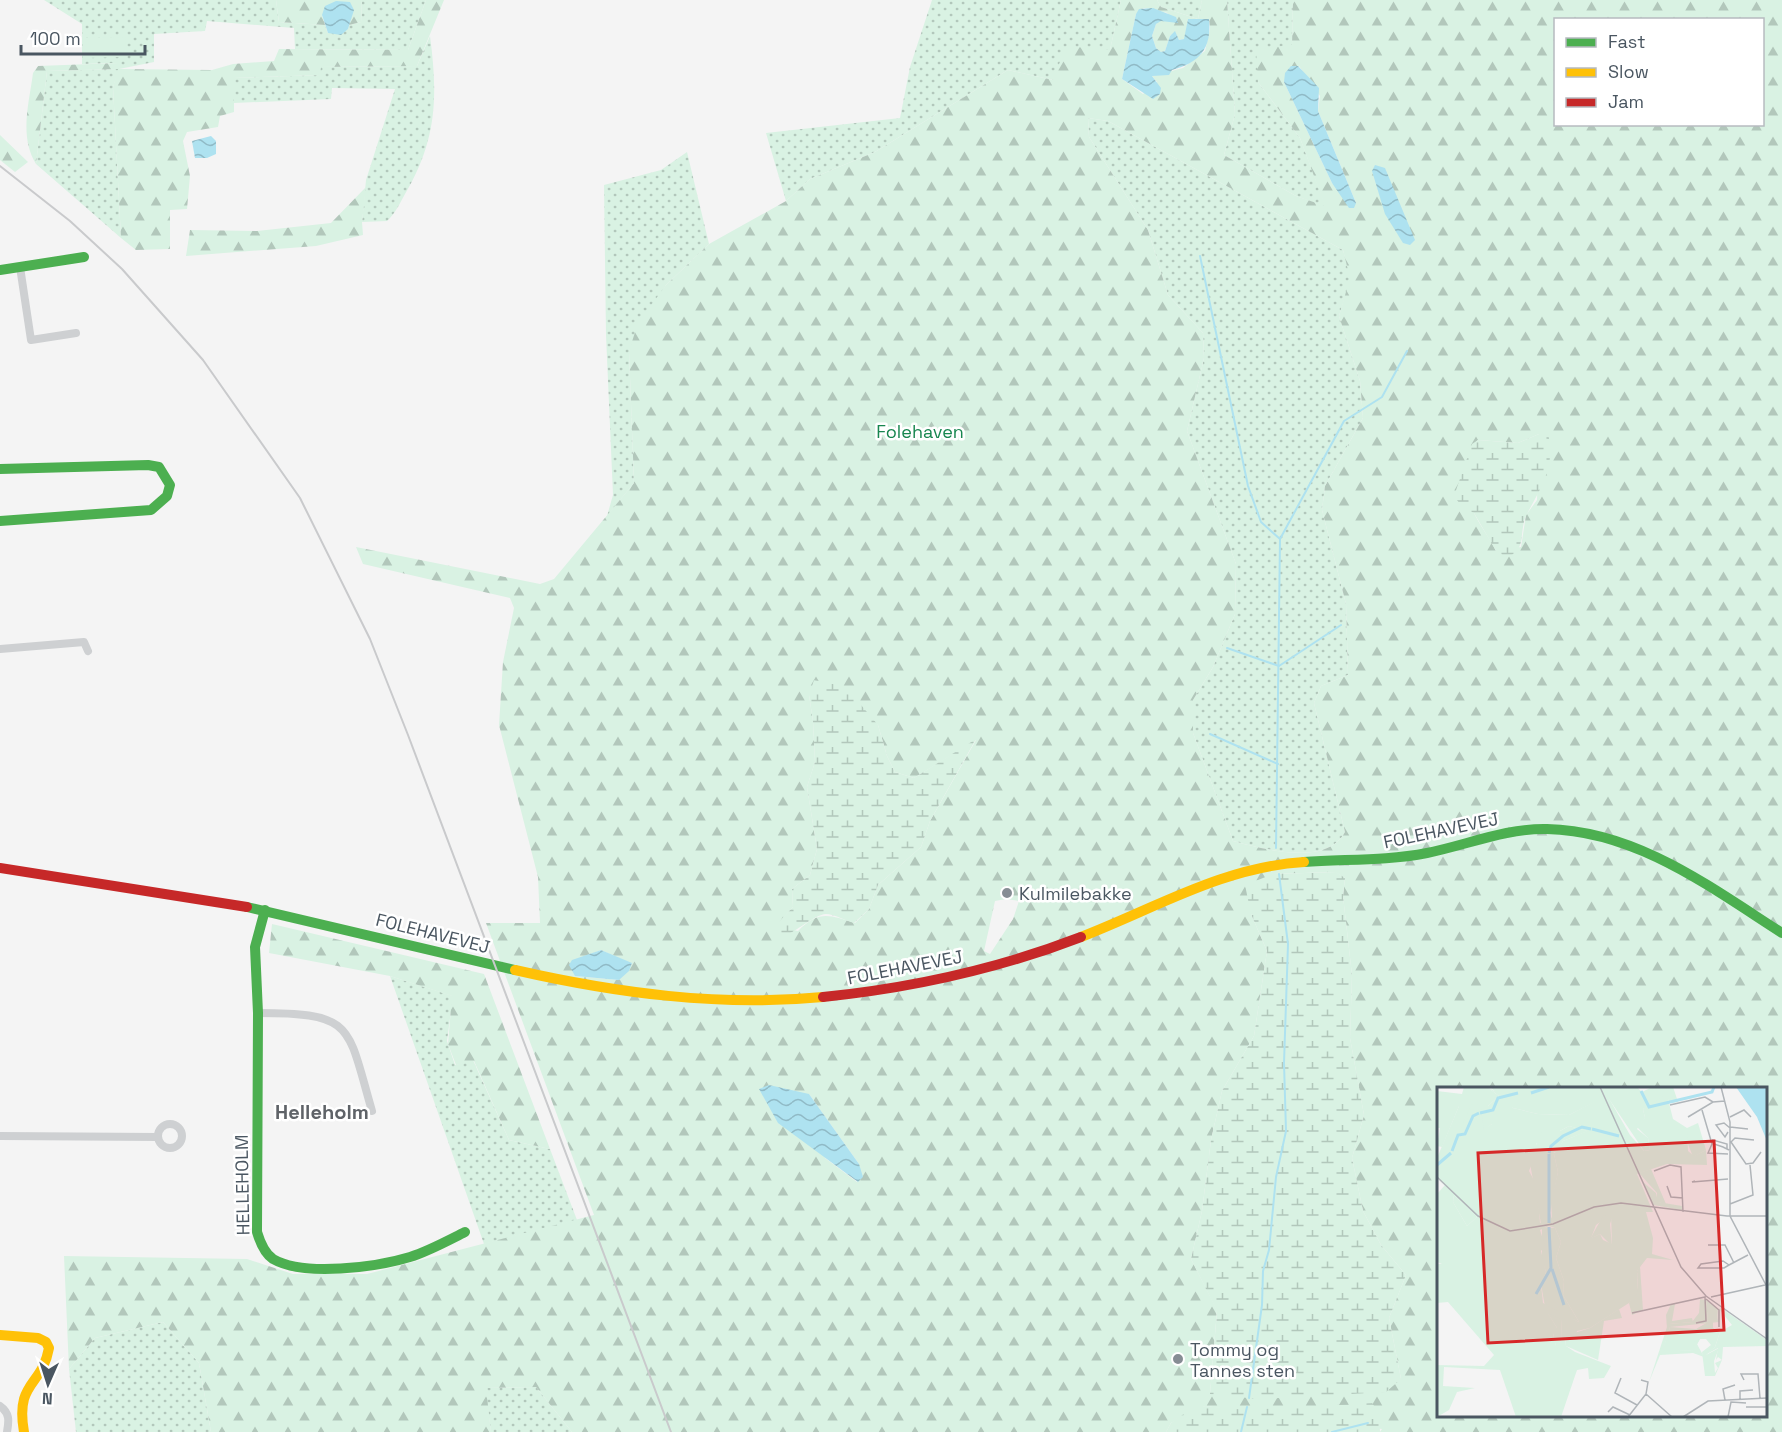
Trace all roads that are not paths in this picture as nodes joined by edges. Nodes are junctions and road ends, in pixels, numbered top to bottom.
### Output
1 (84, 257) dead end
2 (20, 267) junction
3 (0, 270) edge
4 (76, 333) dead end
5 (0, 469) edge
6 (0, 521) edge
7 (0, 648) edge
8 (88, 651) dead end
9 (0, 868) edge
10 (265, 910) junction
11 (1782, 933) edge
12 (258, 1013) junction
13 (372, 1111) dead end
14 (0, 1136) edge
15 (158, 1137) dead end
16 (465, 1232) dead end
17 (0, 1335) edge
18 (0, 1406) edge
19 (7, 1432) edge
20 (24, 1432) edge

1 - 2 street
2 - 3 street
2 - 4 street
5 - 6 street
7 - 8 street
9 - 10 street, FOLEHAVEVEJ
10 - 11 street, FOLEHAVEVEJ
10 - 12 street, HELLEHOLM
12 - 13 street
12 - 16 street, HELLEHOLM
14 - 15 street
17 - 20 street
18 - 19 street

